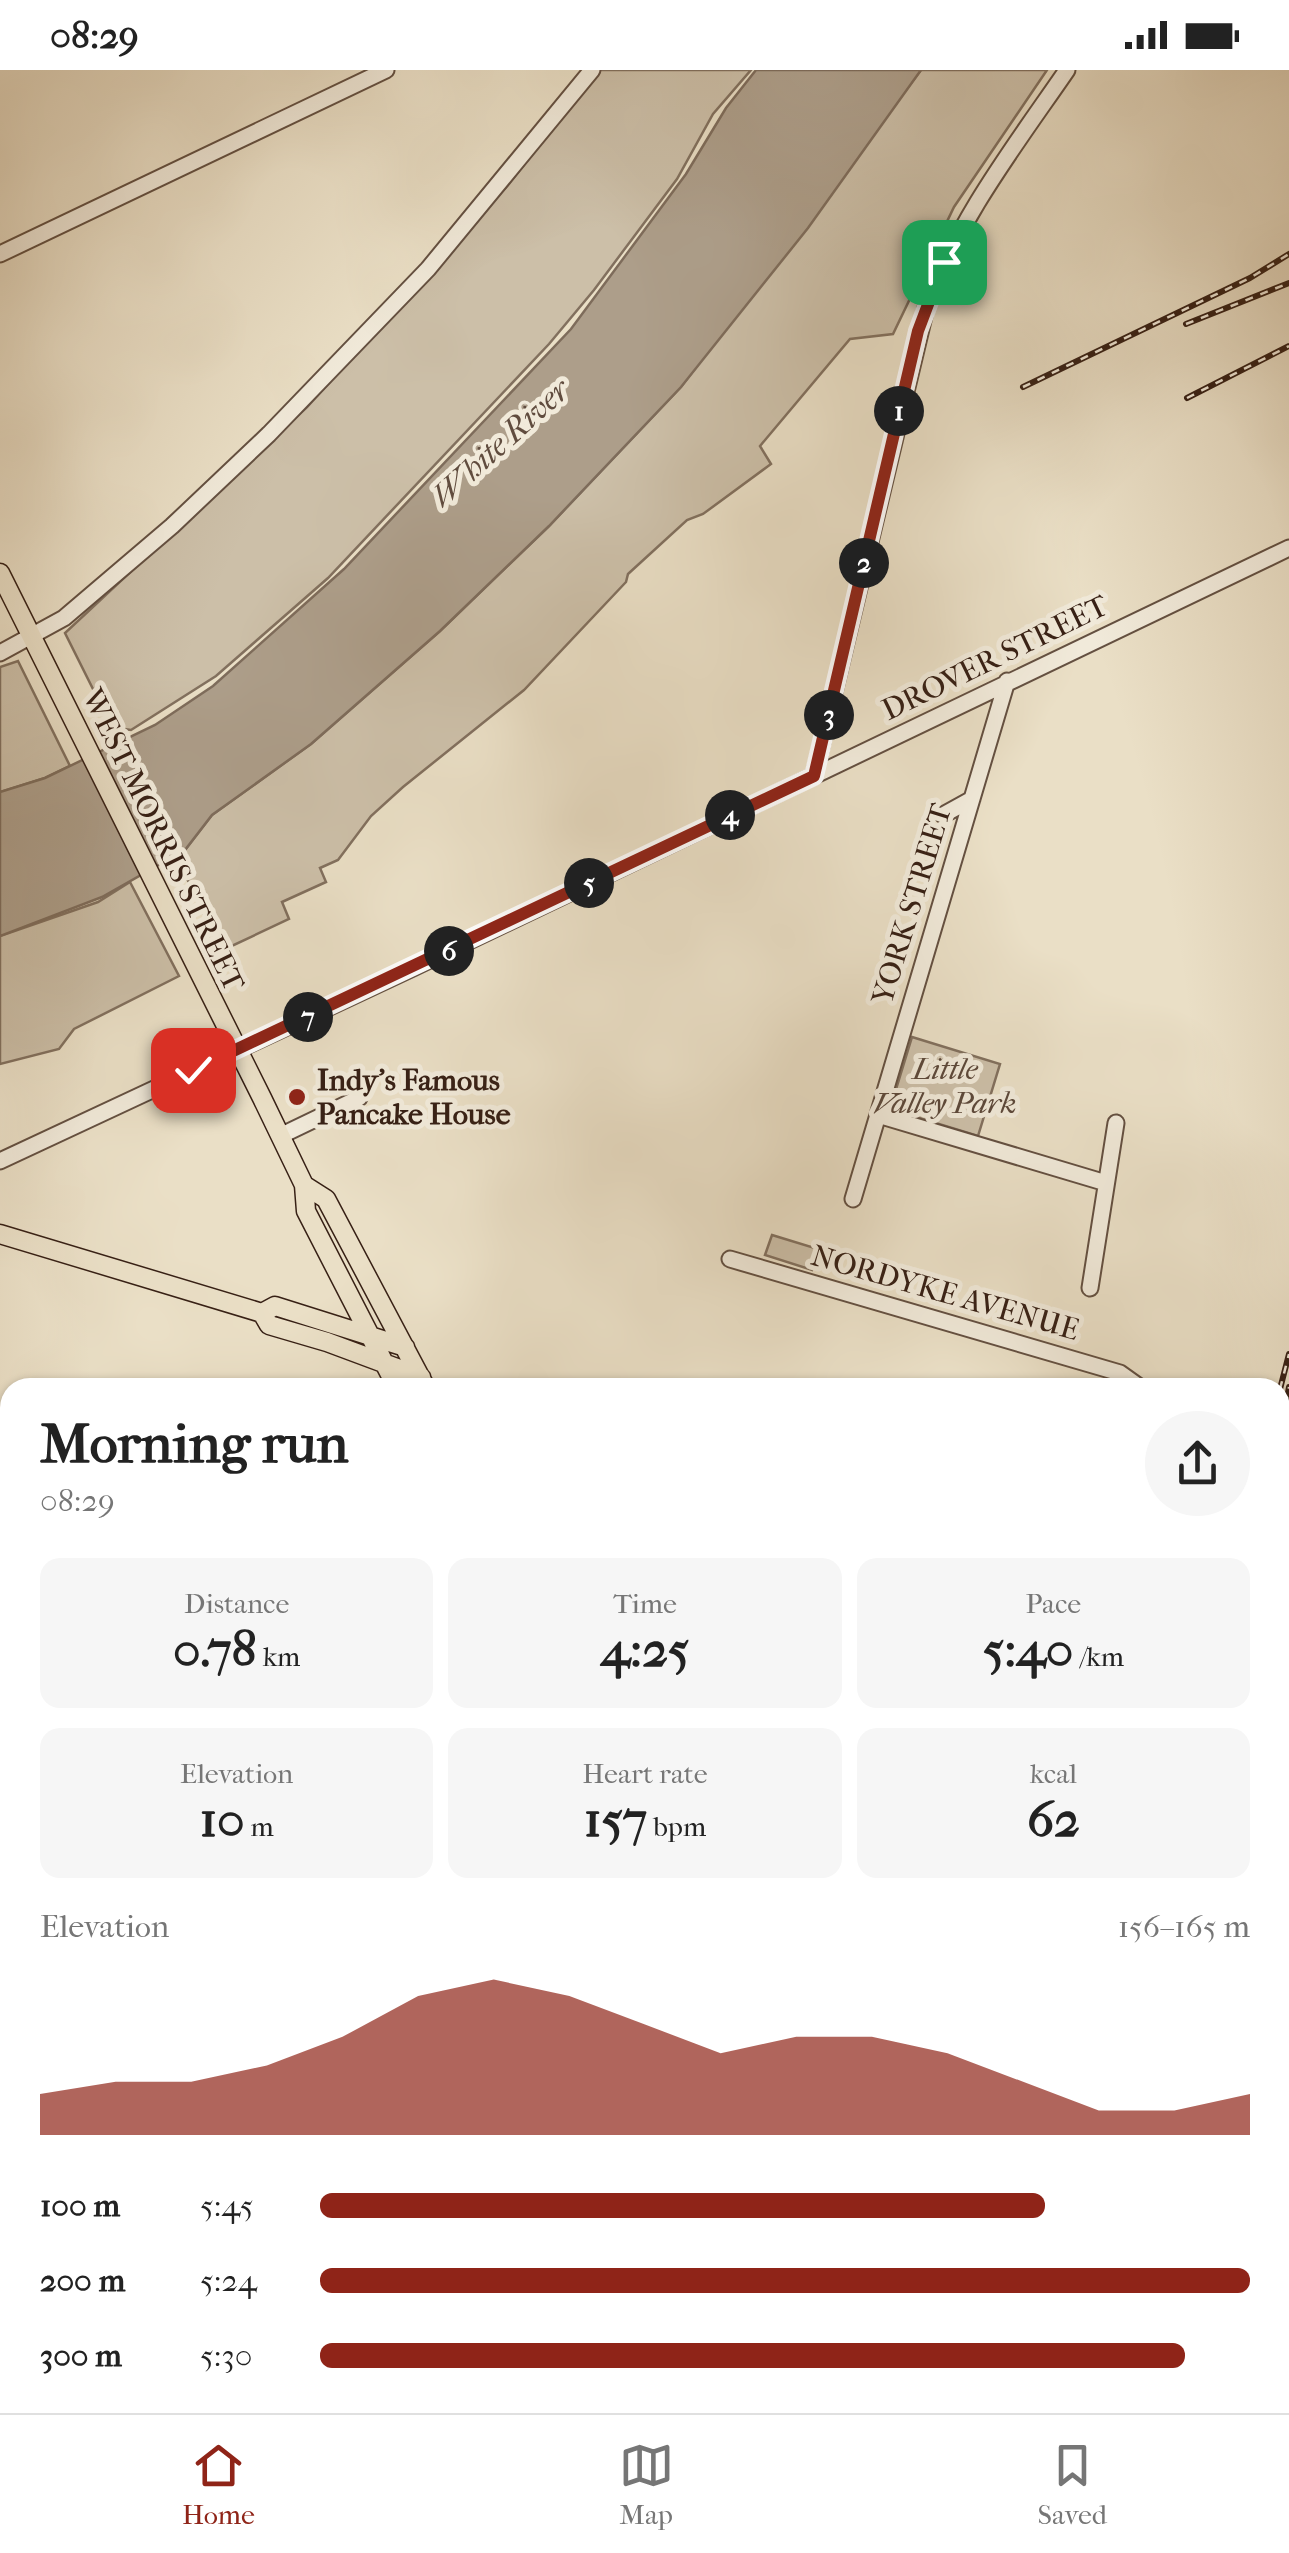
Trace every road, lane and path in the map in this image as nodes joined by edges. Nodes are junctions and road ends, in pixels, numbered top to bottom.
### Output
1 (386, 70) edge
2 (592, 70) edge
3 (1067, 70) edge
4 (1, 251) edge
5 (1289, 548) edge
6 (0, 573) edge
7 (36, 645) junction
8 (0, 653) edge
9 (1007, 681) junction
10 (814, 776) junction
11 (972, 799) junction
12 (943, 815) dead end
13 (237, 1050) junction
14 (359, 1098) dead end
15 (878, 1115) junction
16 (1116, 1123) dead end
17 (280, 1136) junction
18 (0, 1161) edge
19 (1106, 1183) junction
20 (304, 1185) junction
21 (852, 1200) dead end
22 (0, 1234) edge
23 (730, 1259) dead end
24 (1090, 1288) dead end
25 (347, 1290) junction
26 (262, 1313) junction
27 (326, 1320) junction
28 (370, 1335) junction
29 (405, 1347) junction
30 (384, 1362) junction
31 (392, 1378) edge
32 (416, 1378) edge
33 (422, 1378) edge
34 (1127, 1378) edge

1 - 4 street
2 - 7 street
3 - 10 street
5 - 9 street, DROVER STREET
6 - 7 main road, WEST MORRIS STREET
7 - 8 street
7 - 13 main road, WEST MORRIS STREET
9 - 10 street, DROVER STREET
9 - 11 street, YORK STREET
10 - 13 street, DROVER STREET
11 - 12 street
11 - 15 street, YORK STREET
13 - 17 main road, WEST MORRIS STREET
13 - 18 street, DROVER STREET
14 - 17 street
15 - 19 street
15 - 21 street, YORK STREET
16 - 19 street
17 - 20 main road, WEST MORRIS STREET
19 - 24 street
20 - 25 main road, WEST MORRIS STREET
20 - 29 main road, WEST MORRIS STREET
22 - 26 main road
23 - 34 street, NORDYKE AVENUE
25 - 27 main road
25 - 28 main road, WEST MORRIS STREET
26 - 27 main road
26 - 30 main road
27 - 28 main road
28 - 29 main road
28 - 30 main road, WEST MORRIS STREET
29 - 33 main road, WEST MORRIS STREET
30 - 31 main road, WEST MORRIS STREET
30 - 32 main road

